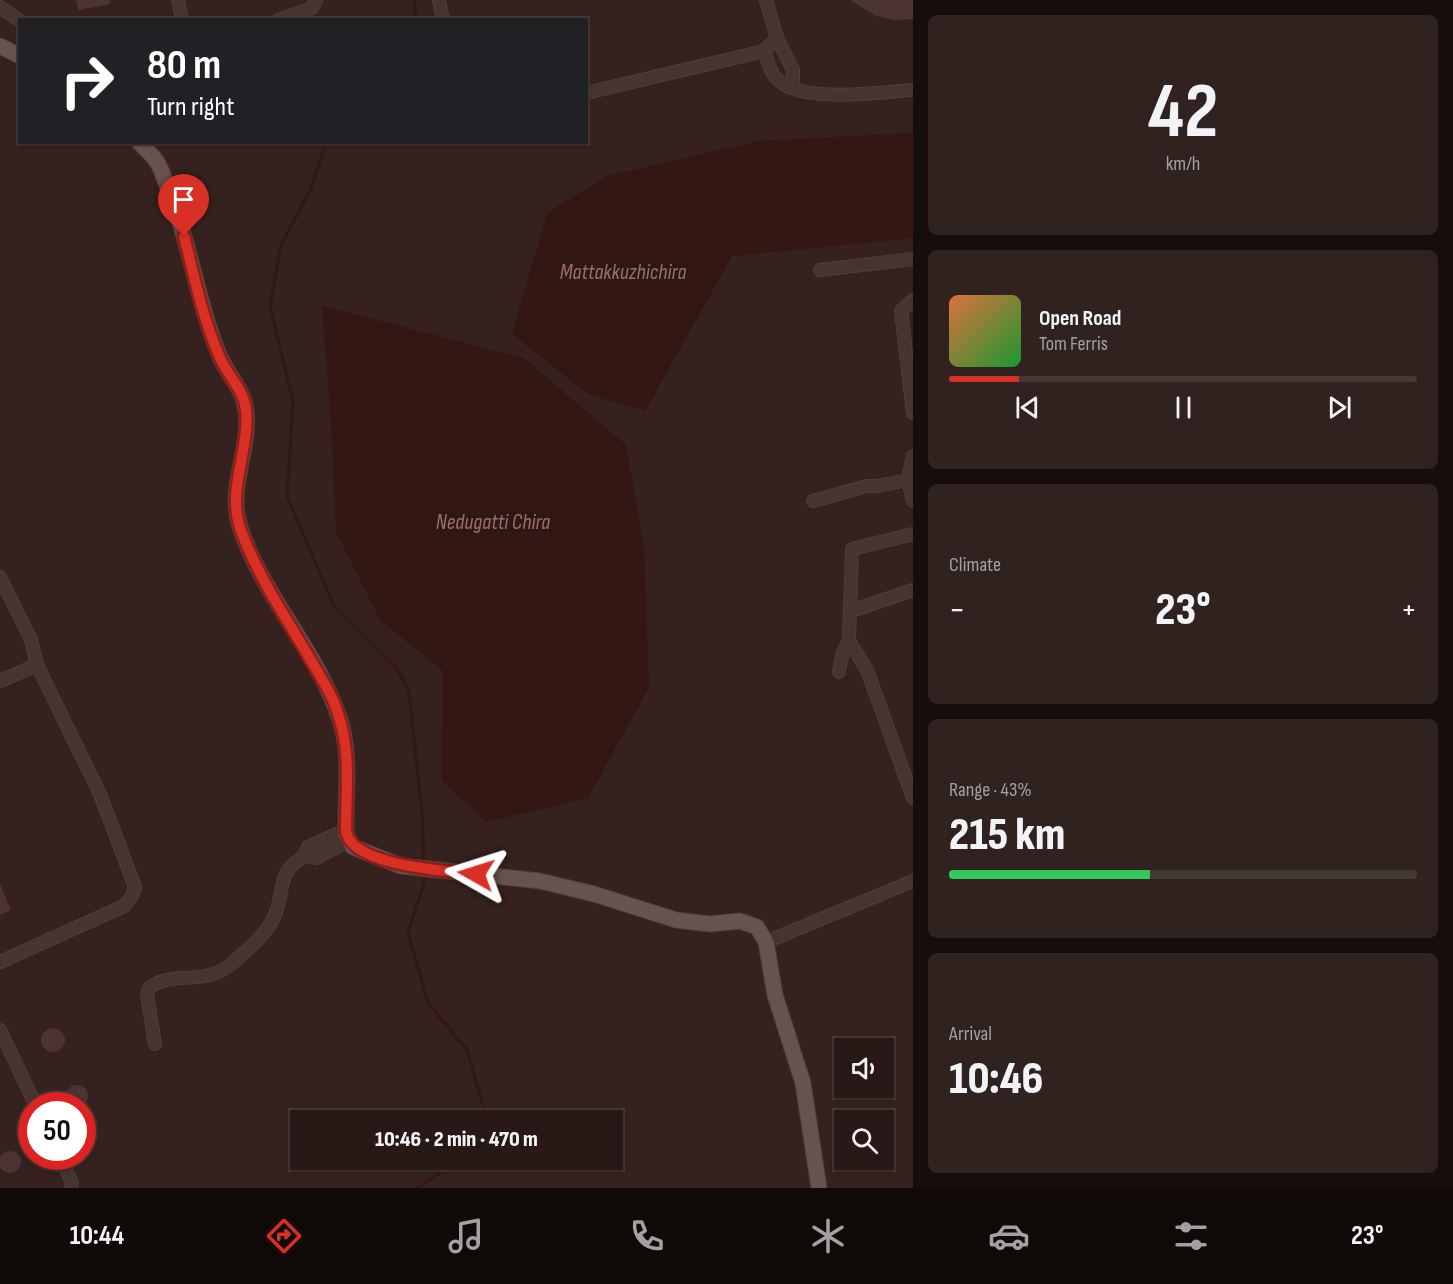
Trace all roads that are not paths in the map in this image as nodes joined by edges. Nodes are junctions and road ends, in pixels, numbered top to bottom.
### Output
1 (178, 0) edge
2 (439, 0) edge
3 (766, 0) edge
4 (0, 7) edge
5 (313, 9) edge
6 (182, 18) edge
7 (284, 18) edge
8 (442, 18) edge
9 (18, 20) edge
10 (777, 38) junction
11 (0, 46) edge
12 (764, 51) junction
13 (18, 55) edge
14 (793, 87) junction
15 (913, 90) edge
16 (588, 93) edge
17 (141, 144) edge
18 (913, 260) edge
19 (820, 270) dead end
20 (913, 300) edge
21 (908, 322) edge
22 (913, 413) edge
23 (913, 456) edge
24 (908, 480) junction
25 (813, 501) dead end
26 (913, 501) edge
27 (913, 534) edge
28 (0, 577) edge
29 (913, 590) edge
30 (851, 611) junction
31 (849, 641) junction
32 (37, 665) junction
33 (839, 672) dead end
34 (0, 681) edge
35 (913, 798) edge
36 (347, 836) junction
37 (913, 881) edge
38 (766, 942) junction
39 (0, 962) edge
40 (0, 1030) edge
41 (155, 1044) dead end
42 (29, 1092) edge
43 (66, 1170) edge
44 (71, 1188) edge
45 (819, 1188) edge

1 - 6 lane
2 - 8 lane
3 - 10 lane
4 - 9 lane
5 - 7 lane
10 - 12 lane
10 - 14 lane
11 - 13 main road
12 - 14 lane
12 - 16 lane
14 - 15 lane
17 - 36 main road
18 - 19 lane
20 - 21 lane
21 - 22 lane
23 - 24 lane
24 - 25 lane
24 - 26 lane
27 - 30 lane
28 - 32 lane
29 - 30 lane
30 - 31 lane
31 - 33 lane
31 - 35 lane
32 - 34 lane
32 - 39 lane
36 - 38 main road
36 - 41 lane
37 - 38 lane
38 - 45 main road
40 - 42 lane
43 - 44 lane

